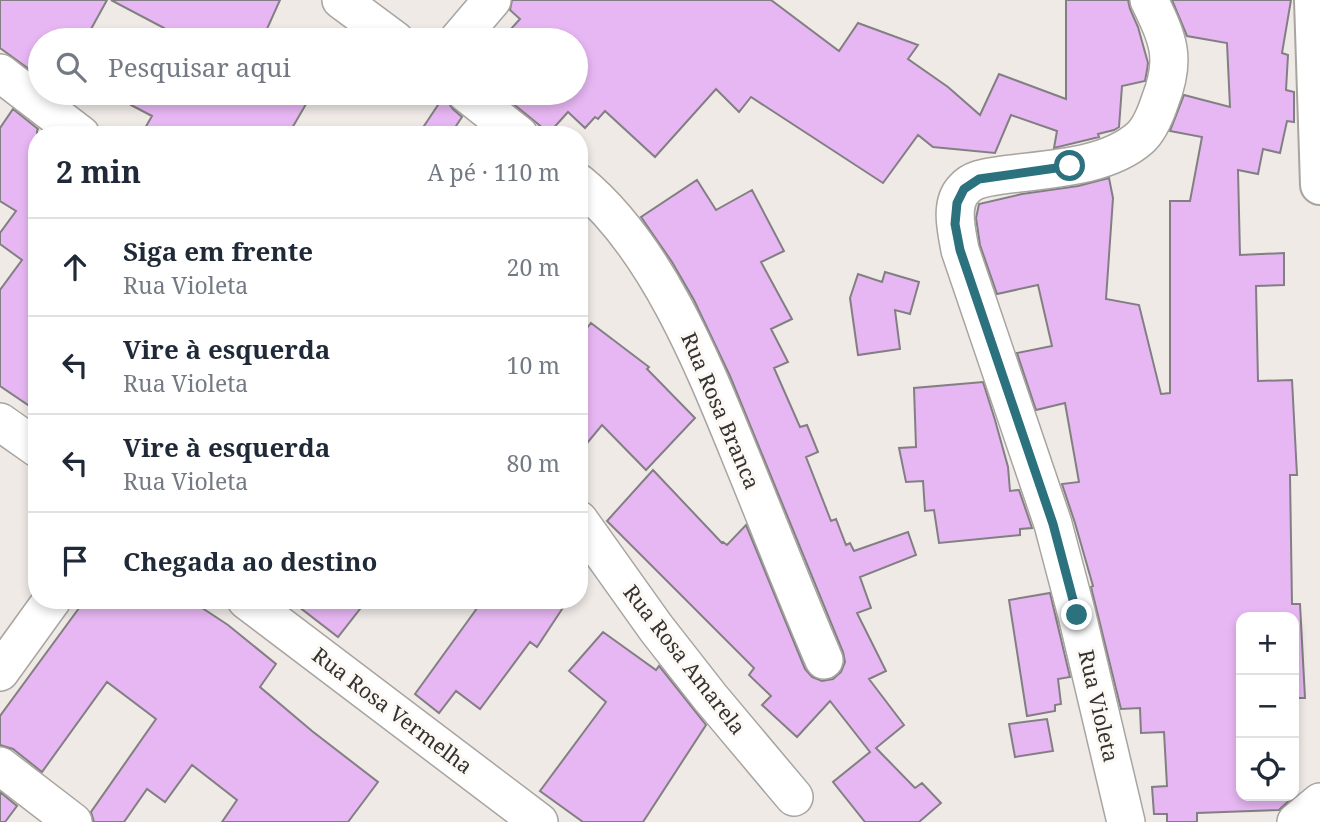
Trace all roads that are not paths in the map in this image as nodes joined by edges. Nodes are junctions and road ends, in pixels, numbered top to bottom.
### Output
1 (341, 0) edge
2 (492, 0) edge
3 (1149, 0) edge
4 (1314, 0) edge
5 (379, 28) edge
6 (468, 28) edge
7 (0, 73) edge
8 (28, 94) edge
9 (42, 105) edge
10 (481, 105) edge
11 (69, 126) edge
12 (508, 126) edge
13 (1320, 186) edge
14 (588, 190) edge
15 (0, 422) edge
16 (28, 442) edge
17 (588, 533) edge
18 (46, 609) edge
19 (258, 609) edge
20 (824, 660) dead end
21 (0, 672) edge
22 (0, 766) edge
23 (794, 797) dead end
24 (1320, 802) edge
25 (73, 822) edge
26 (539, 822) edge
27 (1126, 822) edge
28 (1296, 822) edge

1 - 5 street
2 - 6 street
3 - 27 street, Rua Violeta
4 - 13 street
7 - 8 street
9 - 11 street
10 - 12 street
14 - 20 street, Rua Rosa Branca
15 - 16 street
17 - 23 street, Rua Rosa Amarela
18 - 21 street
19 - 26 street, Rua Rosa Vermelha
22 - 25 street
24 - 28 street

